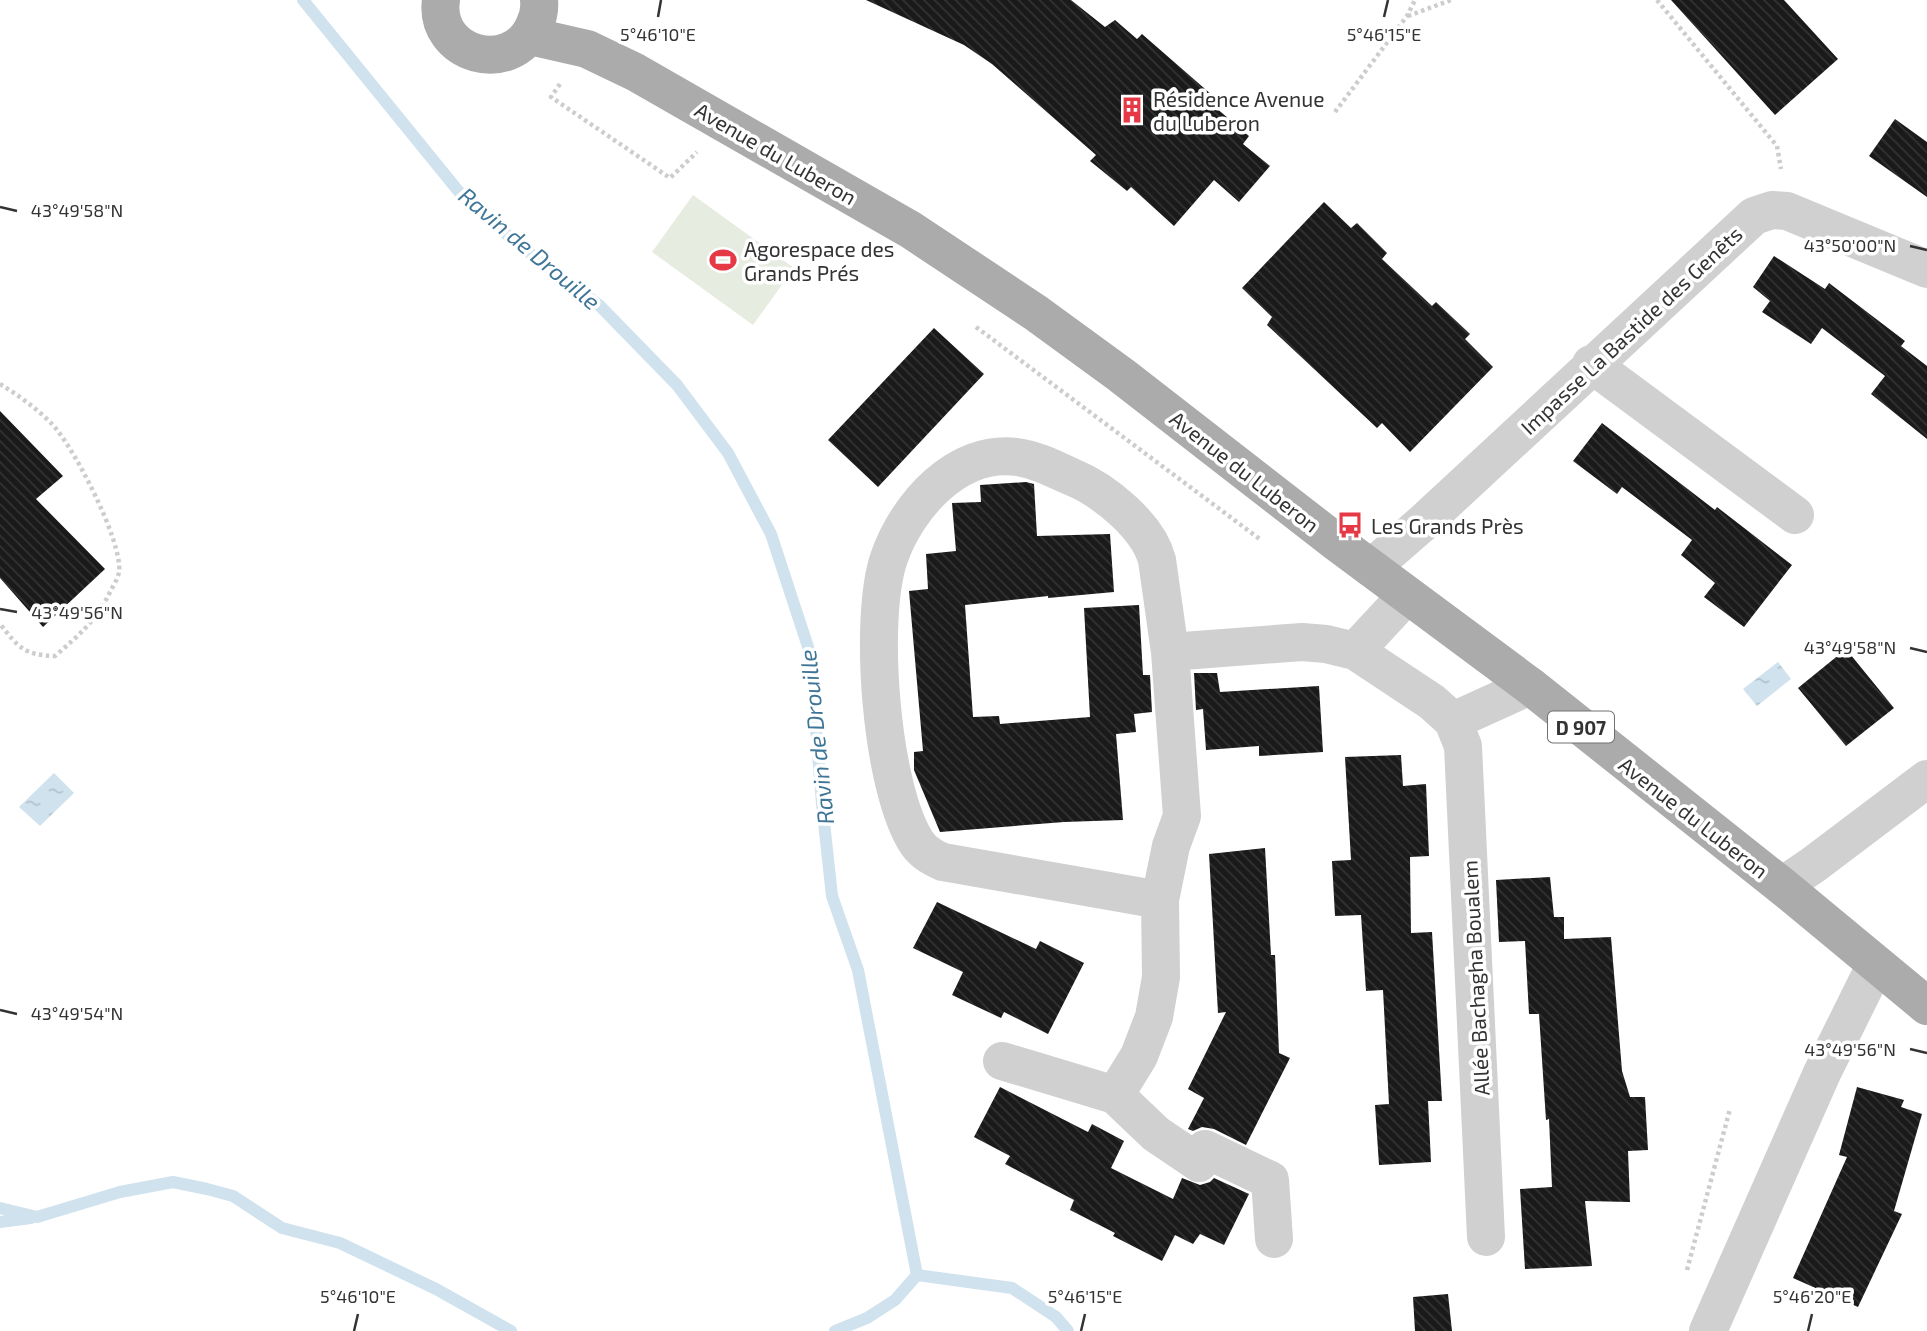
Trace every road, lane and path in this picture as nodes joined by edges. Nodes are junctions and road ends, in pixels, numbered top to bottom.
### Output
1 (1415, 0) edge
2 (1451, 0) edge
3 (1657, 0) edge
4 (432, 3) edge
5 (536, 14) edge
6 (1408, 16) junction
7 (587, 49) junction
8 (1335, 111) dead end
9 (702, 148) dead end
10 (1772, 210) junction
11 (1927, 269) edge
12 (966, 319) dead end
13 (1591, 364) junction
14 (0, 384) edge
15 (1795, 515) dead end
16 (1262, 541) dead end
17 (1371, 568) junction
18 (1407, 594) junction
19 (0, 624) edge
20 (1355, 651) junction
21 (1170, 652) junction
22 (1530, 686) junction
23 (1453, 721) junction
24 (1927, 779) edge
25 (1782, 886) junction
26 (1160, 900) junction
27 (1876, 964) junction
28 (1927, 1006) edge
29 (1002, 1061) dead end
30 (1115, 1095) junction
31 (1730, 1109) dead end
32 (1486, 1237) dead end
33 (1274, 1239) dead end
34 (1685, 1280) dead end
35 (1708, 1331) edge

1 - 6 path
2 - 6 path
3 - 10 path
4 - 5 main road
5 - 7 main road, Avenue du Luberon / D 907
6 - 8 path
7 - 9 path
7 - 17 main road, Avenue du Luberon / D 907
10 - 11 street
10 - 13 street, Impasse La Bastide des Genêts
12 - 16 path
13 - 15 street
13 - 17 street, Impasse La Bastide des Genêts
14 - 19 path
17 - 18 main road, Avenue du Luberon / D 907
18 - 20 street
18 - 22 main road, Avenue du Luberon / D 907
20 - 21 street
20 - 23 street
21 - 26 street
21 - 26 street
22 - 23 street
22 - 25 main road, Avenue du Luberon / D 907
23 - 32 street, Allée Bachagha Boualem
24 - 25 street
25 - 27 main road, Avenue du Luberon / D 907
26 - 30 street
27 - 28 main road, Avenue du Luberon / D 907
27 - 35 street
29 - 30 street
30 - 33 street
31 - 34 path

